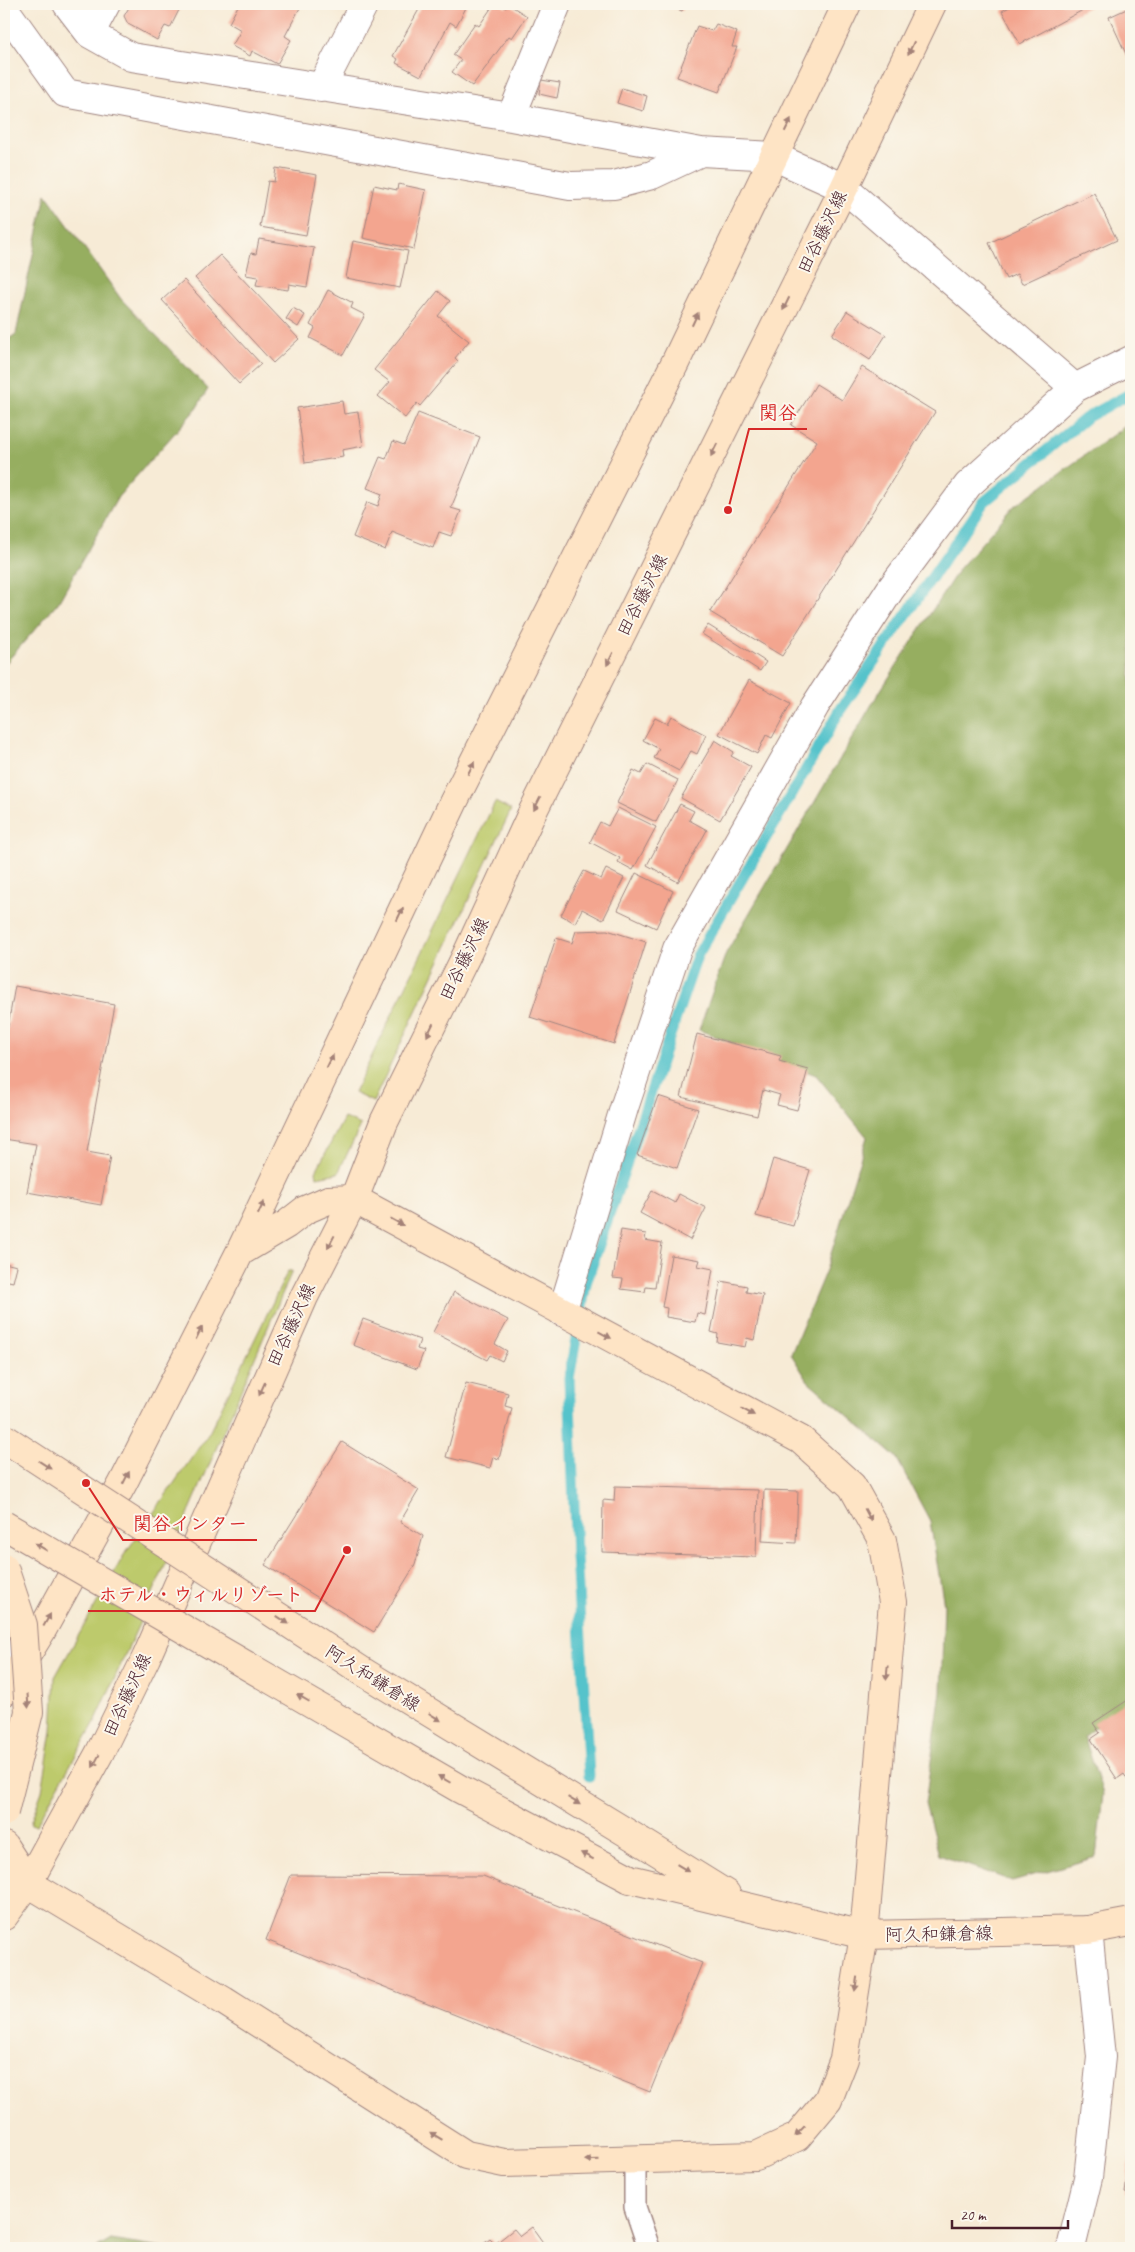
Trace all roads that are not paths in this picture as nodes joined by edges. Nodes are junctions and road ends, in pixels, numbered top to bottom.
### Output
1 (67, 4) edge
2 (106, 4) edge
3 (364, 4) edge
4 (557, 4) edge
5 (847, 4) edge
6 (932, 4) edge
7 (4, 8) edge
8 (90, 34) junction
9 (321, 88) junction
10 (511, 117) junction
11 (702, 152) junction
12 (773, 156) junction
13 (844, 188) junction
14 (1131, 360) edge
15 (1075, 388) junction
16 (354, 1199) junction
17 (240, 1252) junction
18 (562, 1312) junction
19 (4, 1438) edge
20 (4, 1525) edge
21 (4, 1568) edge
22 (8, 1672) edge
23 (4, 1812) edge
24 (4, 1846) edge
25 (28, 1883) junction
26 (748, 1908) junction
27 (4, 1916) edge
28 (1131, 1922) edge
29 (1088, 1930) junction
30 (864, 1935) junction
31 (635, 2159) junction
32 (649, 2248) edge
33 (1071, 2248) edge

1 - 8 street
2 - 8 street
3 - 9 street
4 - 10 street
12 -> 5 main road
6 -> 13 main road, 田谷藤沢線
7 - 11 street
8 - 9 street
9 - 10 street
10 - 11 street
11 - 12 street
12 - 13 street
17 -> 12 main road
13 - 15 street
13 -> 16 main road, 田谷藤沢線
14 - 15 street
15 - 18 street
16 - 17 main road
16 -> 18 main road
16 -> 25 main road, 田谷藤沢線
22 -> 17 main road
18 -> 30 main road
19 -> 26 main road, 阿久和鎌倉線, bridge
26 -> 20 main road, 阿久和鎌倉線, bridge
21 -> 23 main road, bridge
24 - 25 main road
25 - 27 main road, 田谷藤沢線
31 -> 25 main road
26 - 30 main road, 阿久和鎌倉線
28 - 29 main road, 阿久和鎌倉線
29 - 30 main road, 阿久和鎌倉線
29 - 33 street
30 -> 31 main road
31 - 32 lane

